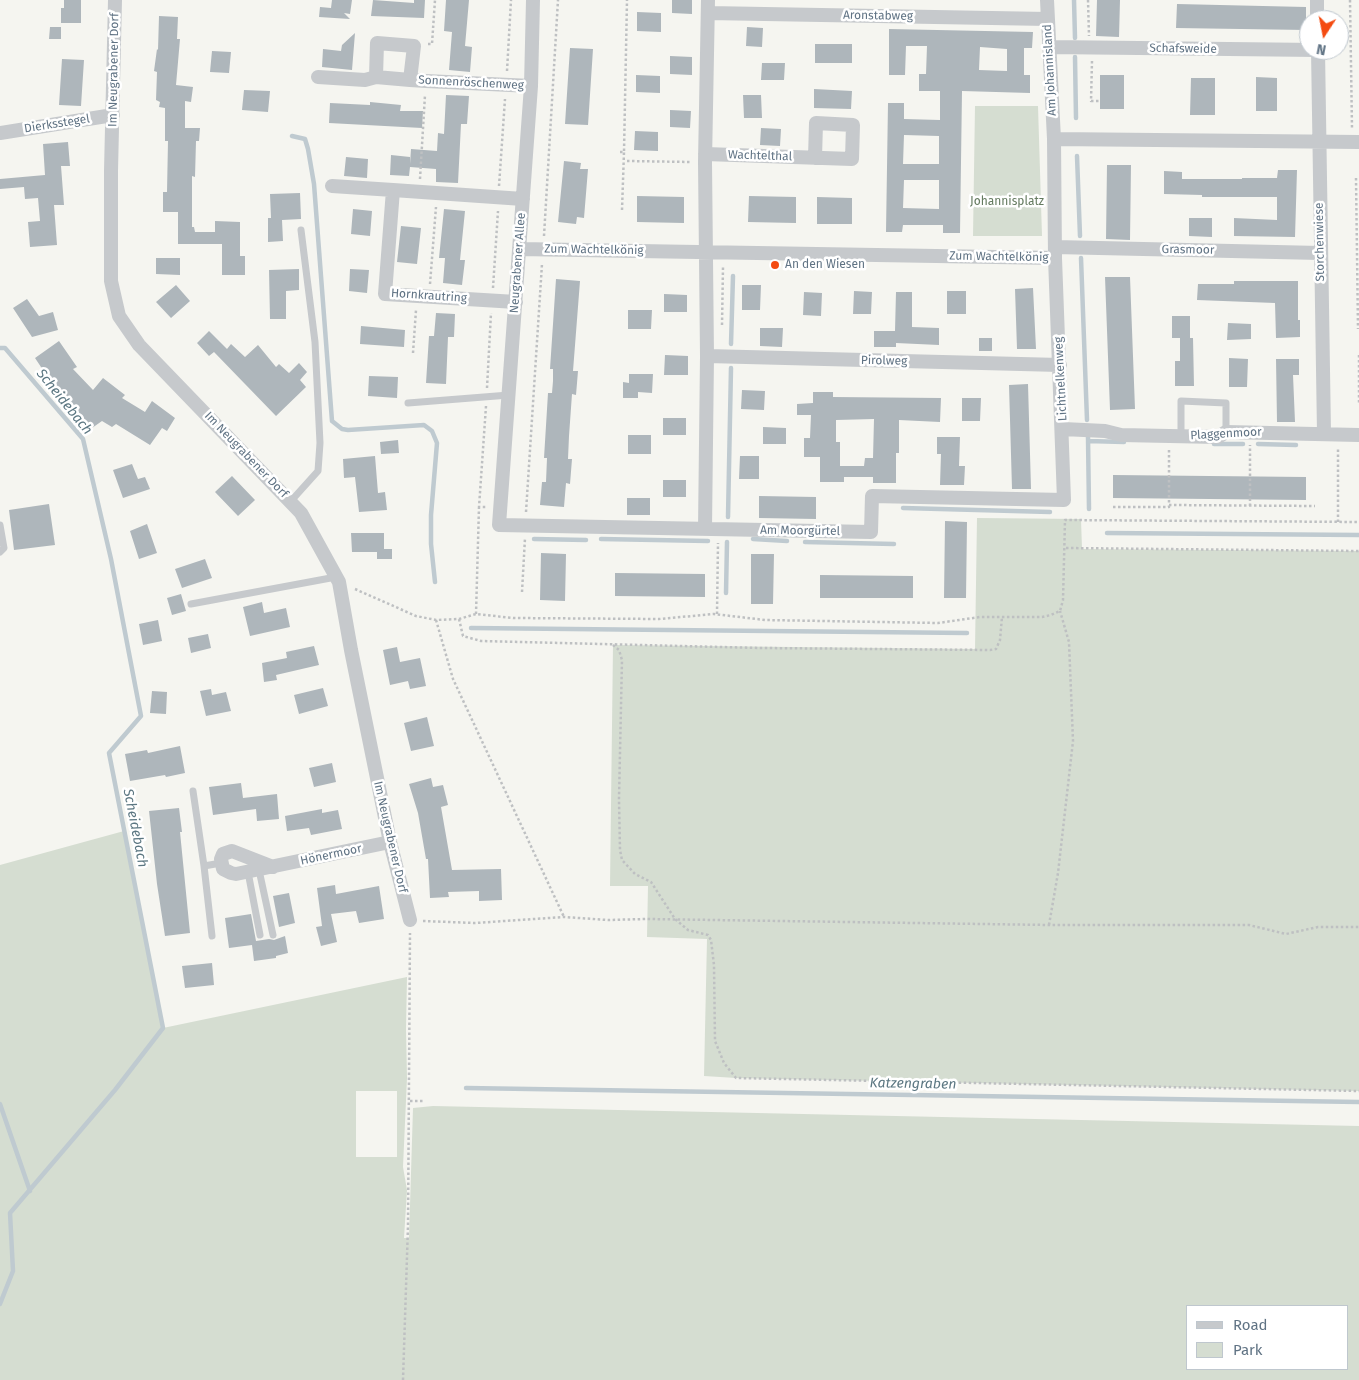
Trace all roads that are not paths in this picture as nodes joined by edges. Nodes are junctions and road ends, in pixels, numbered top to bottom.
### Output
1 (115, 0) edge
2 (533, 0) edge
3 (1047, 0) edge
4 (708, 6) edge
5 (1048, 19) junction
6 (1049, 47) junction
7 (1299, 50) edge
8 (1318, 60) edge
9 (318, 77) dead end
10 (376, 77) junction
11 (410, 80) junction
12 (531, 86) junction
13 (113, 115) junction
14 (0, 133) edge
15 (1054, 139) junction
16 (1319, 142) junction
17 (1355, 142) edge
18 (705, 158) junction
19 (815, 158) dead end
20 (332, 186) dead end
21 (393, 190) junction
22 (523, 199) junction
23 (301, 230) dead end
24 (519, 249) junction
25 (705, 252) junction
26 (1055, 253) junction
27 (1320, 253) junction
28 (516, 302) junction
29 (707, 356) junction
30 (1060, 365) junction
31 (509, 394) junction
32 (408, 403) dead end
33 (1063, 429) junction
34 (1226, 432) junction
35 (1324, 434) junction
36 (1359, 435) edge
37 (1175, 436) junction
38 (1064, 500) joint
39 (291, 501) junction
40 (0, 524) edge
41 (499, 526) joint
42 (705, 528) junction
43 (0, 552) edge
44 (338, 580) junction
45 (191, 604) dead end
46 (193, 791) dead end
47 (390, 842) junction
48 (221, 863) junction
49 (204, 866) junction
50 (273, 867) junction
51 (254, 871) junction
52 (410, 920) road end
53 (260, 935) dead end
54 (273, 935) dead end
55 (212, 936) dead end

1 - 13 street, Im Neugrabener Dorf
2 - 12 street, Neugrabener Allee
3 - 5 street, Am Johannisland
4 - 5 street, Aronstabweg
4 - 18 street
5 - 6 street, Am Johannisland
6 - 7 street, Schafsweide
6 - 15 street, Am Johannisland
8 - 16 street, Storchenwiese
9 - 10 street, Sonnenröschenweg
10 - 11 street, Sonnenröschenweg
10 - 11 street, Sonnenröschenweg
11 - 12 street, Sonnenröschenweg
12 - 22 street, Neugrabener Allee
13 - 14 street, Dierksstegel
13 - 39 street, Im Neugrabener Dorf
15 - 16 street
15 - 26 street, Zum Wachtelkönig
16 - 17 street
16 - 27 street, Storchenwiese
18 - 19 street, Wachtelthal
18 - 25 street
20 - 21 street
21 - 22 street
21 - 28 street, Hornkrautring
22 - 24 street, Neugrabener Allee
23 - 39 lane
24 - 25 street, Zum Wachtelkönig
24 - 28 street, Neugrabener Allee
25 - 26 street, Zum Wachtelkönig
25 - 29 street
26 - 27 street, Grasmoor
26 - 30 street, Lichtnelkenweg
27 - 35 street, Storchenwiese
28 - 31 street, Neugrabener Allee
29 - 30 street, Pirolweg
29 - 42 street
30 - 33 street, Lichtnelkenweg
31 - 32 lane
31 - 41 street, Neugrabener Allee
33 - 37 street, Plaggenmoor
33 - 38 street, Lichtnelkenweg
34 - 35 street, Plaggenmoor
34 - 37 street, Plaggenmoor
34 - 37 lane
35 - 36 street, Plaggenmoor
38 - 42 street, Am Moorgürtel
39 - 44 street, Im Neugrabener Dorf
40 - 43 lane
41 - 42 street, Am Moorgürtel
44 - 45 lane
44 - 47 street, Im Neugrabener Dorf
46 - 49 lane
47 - 50 street, Hönermoor
47 - 52 street, Im Neugrabener Dorf
48 - 49 lane
48 - 50 street
48 - 51 street, Hönermoor
49 - 55 lane
50 - 51 street, Hönermoor
51 - 53 lane
51 - 54 lane

